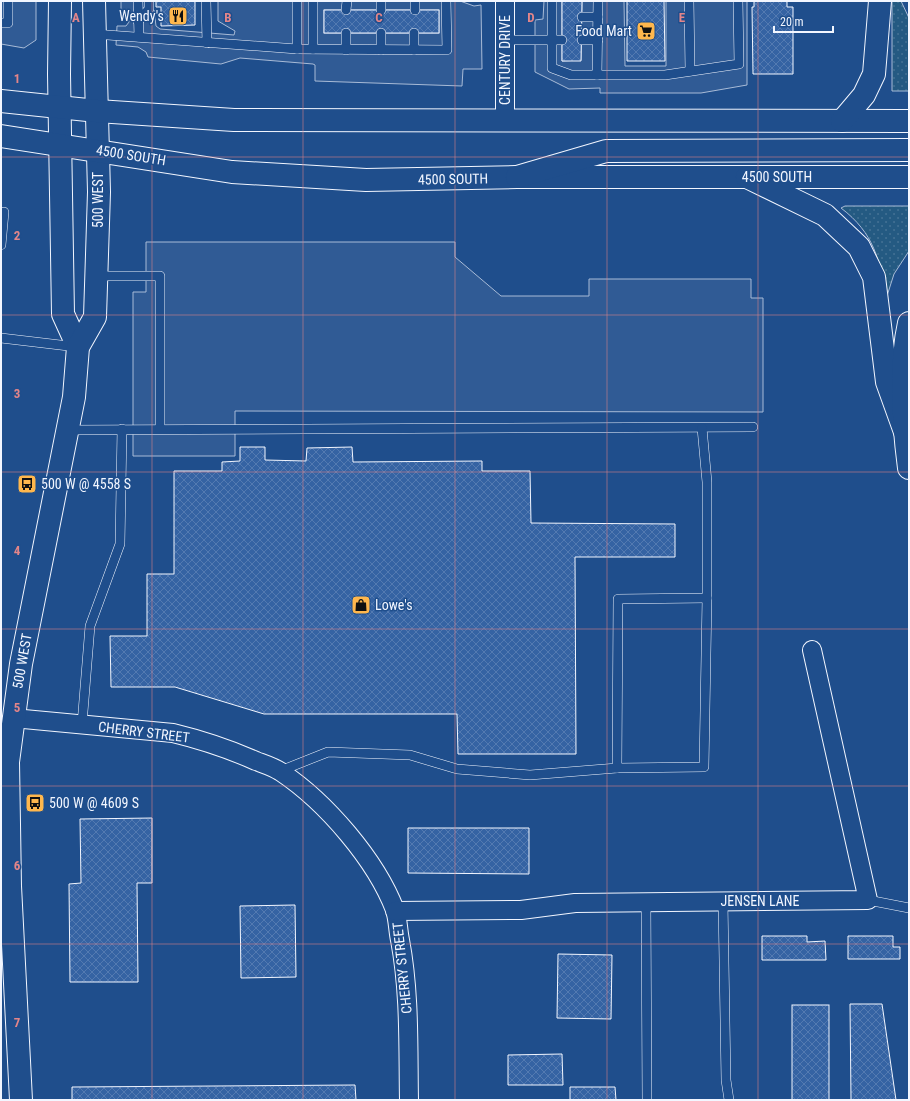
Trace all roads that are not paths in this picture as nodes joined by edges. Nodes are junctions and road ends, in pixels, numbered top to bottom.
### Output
1 (8, 1) edge
2 (60, 1) edge
3 (94, 1) edge
4 (138, 1) edge
5 (149, 1) edge
6 (206, 1) edge
7 (297, 1) edge
8 (313, 1) edge
9 (446, 1) edge
10 (505, 1) edge
11 (552, 1) edge
12 (598, 1) edge
13 (689, 1) edge
14 (738, 1) edge
15 (880, 1) edge
16 (552, 17) junction
17 (562, 17) dead end
18 (582, 17) dead end
19 (598, 17) junction
20 (138, 20) junction
21 (1, 22) edge
22 (346, 33) dead end
23 (381, 33) dead end
24 (414, 33) dead end
25 (94, 34) junction
26 (139, 37) junction
27 (505, 40) junction
28 (552, 40) junction
29 (562, 40) dead end
30 (582, 40) dead end
31 (598, 40) junction
32 (207, 43) junction
33 (297, 49) junction
34 (313, 50) junction
35 (346, 50) junction
36 (381, 50) junction
37 (414, 50) junction
38 (690, 71) junction
39 (598, 75) junction
40 (1, 101) edge
41 (60, 107) junction
42 (97, 111) junction
43 (505, 120) junction
44 (842, 121) junction
45 (909, 121) edge
46 (1, 136) edge
47 (60, 144) junction
48 (98, 150) junction
49 (909, 150) edge
50 (517, 177) junction
51 (747, 177) junction
52 (909, 177) edge
53 (4, 212) dead end
54 (1, 245) edge
55 (97, 276) junction
56 (909, 323) edge
57 (1, 338) edge
58 (78, 347) junction
59 (753, 427) dead end
60 (702, 428) junction
61 (122, 429) junction
62 (160, 429) junction
63 (68, 430) junction
64 (905, 432) junction
65 (909, 468) edge
66 (707, 598) junction
67 (812, 650) dead end
68 (13, 718) junction
69 (82, 724) junction
70 (5, 748) edge
71 (616, 768) junction
72 (280, 771) junction
73 (4, 810) edge
74 (868, 900) junction
75 (646, 902) junction
76 (723, 902) junction
77 (909, 908) edge
78 (395, 911) junction
79 (7, 932) edge
80 (21, 1100) edge
81 (408, 1100) edge
82 (647, 1100) edge
83 (729, 1100) edge

1 - 21 lane
2 - 41 main road, 500 WEST
3 - 25 main road, 500 WEST
4 - 20 lane
5 - 20 lane
6 - 32 lane
7 - 33 lane
8 - 34 lane
9 - 37 lane
10 - 27 street, CENTURY DRIVE
11 - 16 lane
12 - 19 lane
13 - 38 lane
14 - 38 lane
15 - 44 main road
16 - 17 lane
16 - 28 lane
18 - 19 lane
19 - 31 lane
20 - 26 lane
22 - 35 lane
23 - 36 lane
24 - 37 lane
25 - 26 lane
25 - 42 main road, 500 WEST
26 - 32 lane
27 - 28 lane
27 - 43 street, CENTURY DRIVE
28 - 29 lane
28 - 39 lane
30 - 31 lane
31 - 39 lane
32 - 33 lane
33 - 34 lane
34 - 35 lane
35 - 36 lane
36 - 37 lane
38 - 39 lane
40 - 41 main road
41 - 42 main road
41 - 47 main road, 500 WEST
42 - 43 main road
42 - 48 main road, 500 WEST
43 - 44 main road
44 - 45 main road
46 - 47 main road, 4500 SOUTH
47 - 48 main road, 4500 SOUTH
47 - 58 main road, 500 WEST
48 - 50 main road, 4500 SOUTH
48 - 55 main road, 500 WEST
49 - 50 main road
50 - 51 main road, 4500 SOUTH
51 - 52 main road, 4500 SOUTH
51 - 64 main road
53 - 54 lane
55 - 58 main road, 500 WEST
55 - 62 lane
56 - 64 main road
57 - 58 lane
58 - 63 main road, 500 WEST
59 - 60 lane
60 - 62 lane
60 - 66 lane
61 - 62 lane
61 - 63 lane
61 - 69 lane
63 - 68 main road, 500 WEST
64 - 65 main road
66 - 71 lane
66 - 71 lane
67 - 74 street
68 - 69 street, CHERRY STREET
68 - 70 main road, 500 WEST
69 - 72 street, CHERRY STREET
70 - 73 main road, 500 WEST
71 - 72 lane
72 - 78 street, CHERRY STREET
73 - 79 main road, 500 WEST
74 - 76 street, JENSEN LANE
74 - 77 lane
75 - 76 street, JENSEN LANE
75 - 78 street, JENSEN LANE
75 - 82 lane
76 - 83 lane
78 - 81 street, CHERRY STREET
79 - 80 main road, 500 WEST

